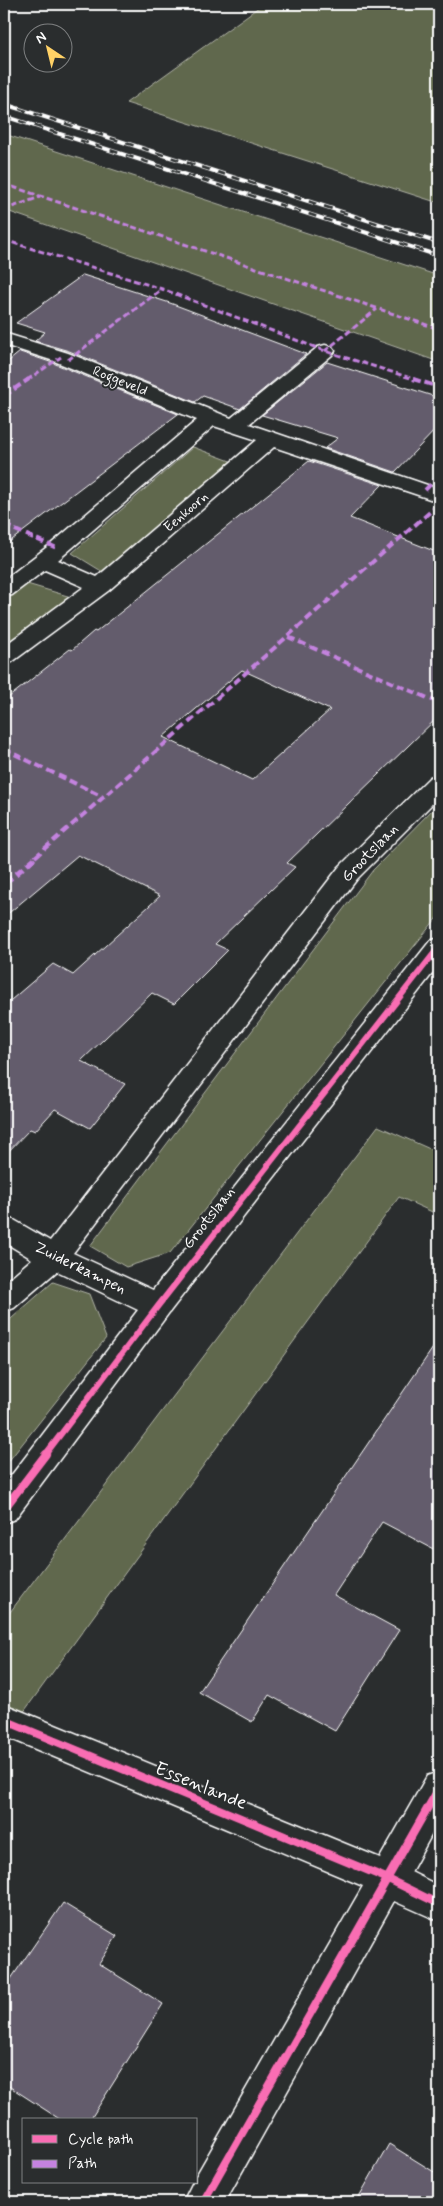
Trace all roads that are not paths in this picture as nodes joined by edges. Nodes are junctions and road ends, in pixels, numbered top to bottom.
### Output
1 (4, 339) edge
2 (326, 351) dead end
3 (211, 418) junction
4 (234, 426) junction
5 (272, 438) junction
6 (439, 496) edge
7 (44, 562) junction
8 (100, 586) junction
9 (4, 590) edge
10 (4, 657) edge
11 (439, 783) edge
12 (439, 947) edge
13 (4, 1228) edge
14 (54, 1257) junction
15 (4, 1300) edge
16 (158, 1306) junction
17 (4, 1509) edge
18 (4, 1720) edge
19 (439, 1788) edge
20 (386, 1878) junction
21 (439, 1904) edge
22 (203, 2202) edge

1 - 3 street, Roggeveld
2 - 4 street
3 - 4 street, Roggeveld
3 - 7 street
4 - 5 street, Roggeveld
5 - 6 street, Roggeveld
5 - 8 street, Eenkoorn
7 - 8 street
7 - 9 street
8 - 10 street, Eenkoorn
11 - 14 street, Grootslaan
12 - 16 street, Grootslaan
13 - 14 street, Zuiderkampen
14 - 15 street, Grootslaan
14 - 16 street, Zuiderkampen
16 - 17 street, Grootslaan
18 - 20 street, Essenlande
19 - 20 street
20 - 21 street, Essenlande
20 - 22 street

